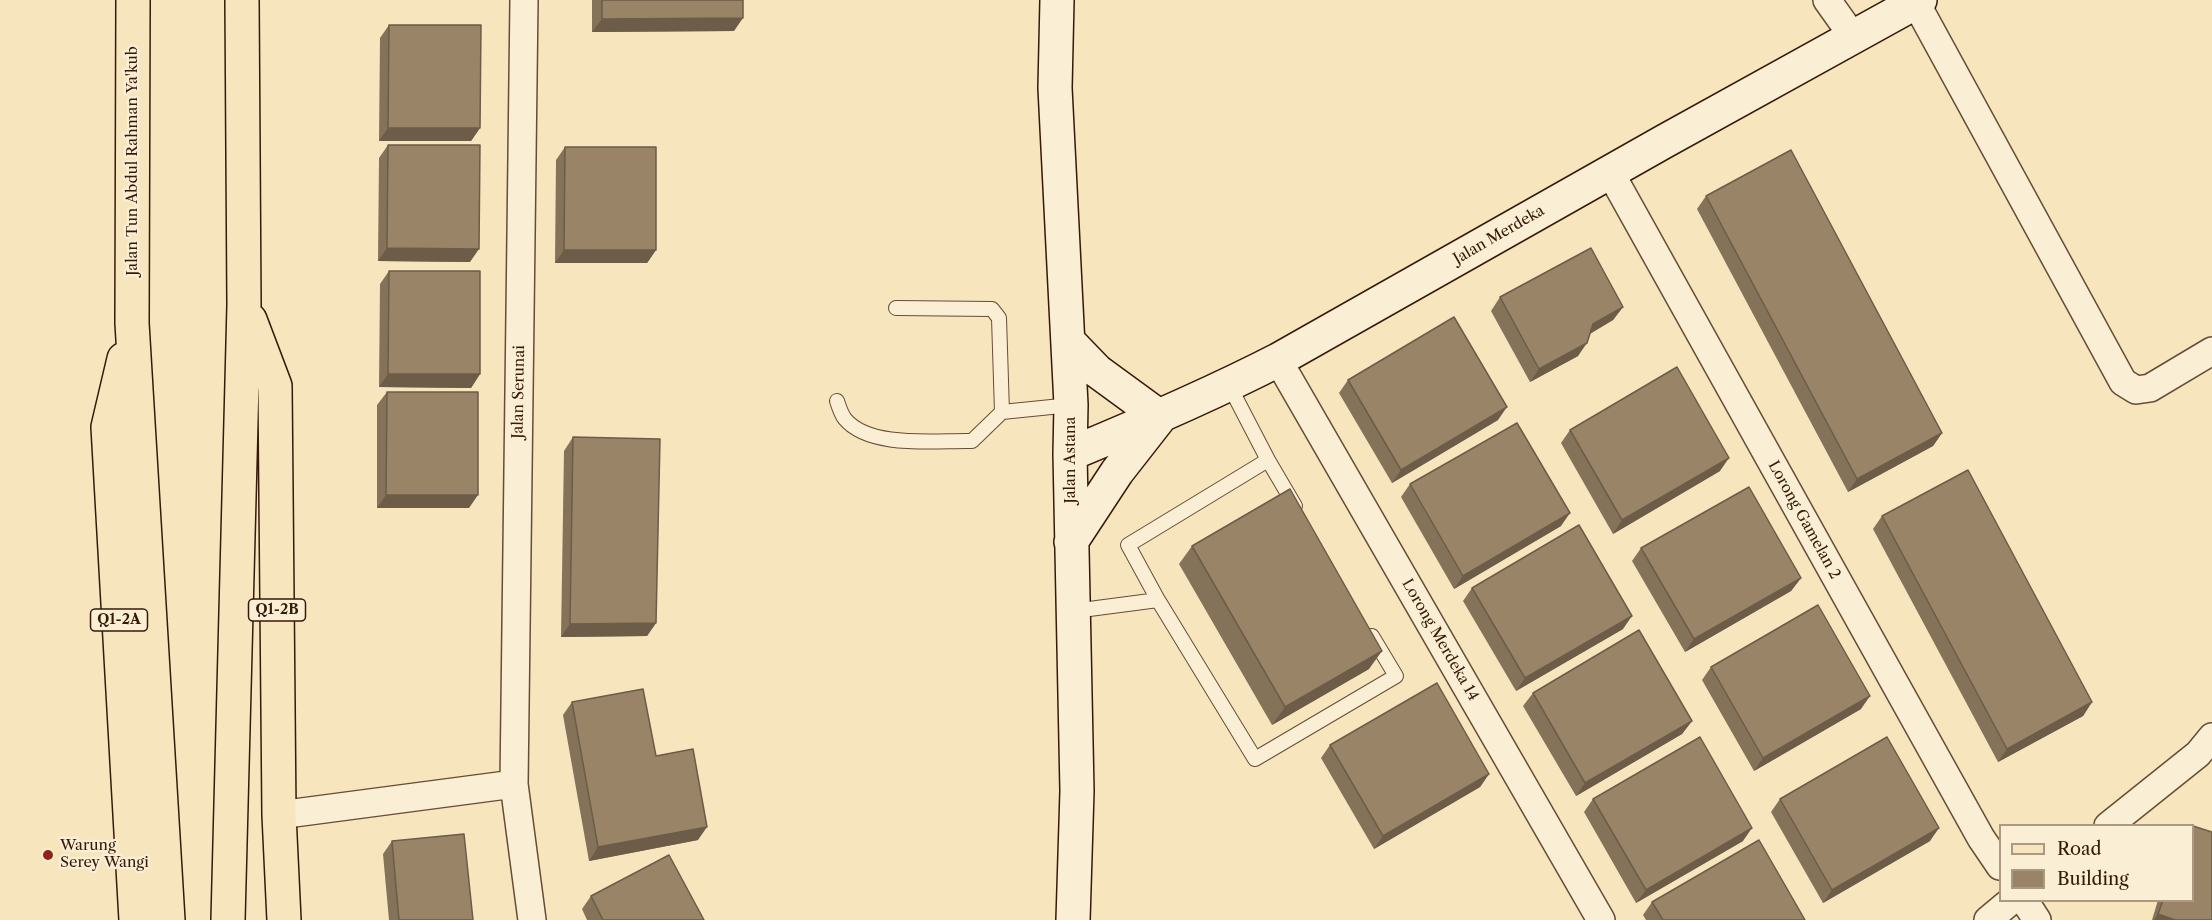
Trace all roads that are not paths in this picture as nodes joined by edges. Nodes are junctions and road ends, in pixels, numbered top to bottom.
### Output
1 (133, 0) edge
2 (242, 0) edge
3 (524, 0) edge
4 (1057, 0) edge
5 (1827, 0) edge
6 (1918, 1) edge
7 (1854, 38) junction
8 (1610, 172) junction
9 (244, 305) junction
10 (896, 308) dead end
11 (132, 322) junction
12 (1068, 342) junction
13 (2212, 351) edge
14 (1278, 360) junction
15 (1229, 385) junction
16 (837, 401) dead end
17 (1071, 405) junction
18 (1002, 412) junction
19 (1160, 417) junction
20 (1070, 454) junction
21 (1268, 460) junction
22 (1304, 521) edge
23 (1071, 542) junction
24 (1158, 600) junction
25 (1073, 612) junction
26 (1365, 624) edge
27 (2212, 736) edge
28 (514, 784) junction
29 (279, 815) junction
30 (2109, 824) edge
31 (1999, 863) edge
32 (2010, 902) edge
33 (2025, 902) edge
34 (136, 920) edge
35 (168, 920) edge
36 (228, 920) edge
37 (284, 920) edge
38 (532, 920) edge
39 (1073, 920) edge
40 (1601, 920) edge
41 (1988, 920) edge
42 (2037, 920) edge

1 - 11 main road, Jalan Tun Abdul Rahman Ya'kub / Q1-2A
2 - 9 main road, Q1-2B
3 - 28 street, Jalan Serunai
4 - 12 main road, Jalan Astana
5 - 7 street
6 - 7 main road, Jalan Merdeka
6 - 13 street
7 - 8 main road, Jalan Merdeka
8 - 14 main road, Jalan Merdeka
8 - 31 street, Lorong Gamelan 2
9 - 29 main road, Q1-2B
9 - 36 main road
10 - 18 lane
11 - 34 main road, Q1-2A
11 - 35 main road
12 - 17 main road, Jalan Astana
12 - 19 main road
14 - 15 main road, Jalan Merdeka
14 - 40 street, Lorong Merdeka 14
15 - 19 main road, Jalan Merdeka
15 - 21 lane
16 - 18 lane
17 - 18 lane
17 - 20 main road, Jalan Astana
19 - 20 main road, Jalan Merdeka
19 - 23 main road
20 - 23 main road, Jalan Astana
21 - 22 lane
21 - 24 lane
23 - 25 main road, Jalan Astana
24 - 25 lane
24 - 26 lane
25 - 39 main road, Jalan Astana
27 - 30 street
28 - 29 street
28 - 38 street, Jalan Serunai
29 - 37 main road, Q1-2B
32 - 41 street
33 - 42 street

